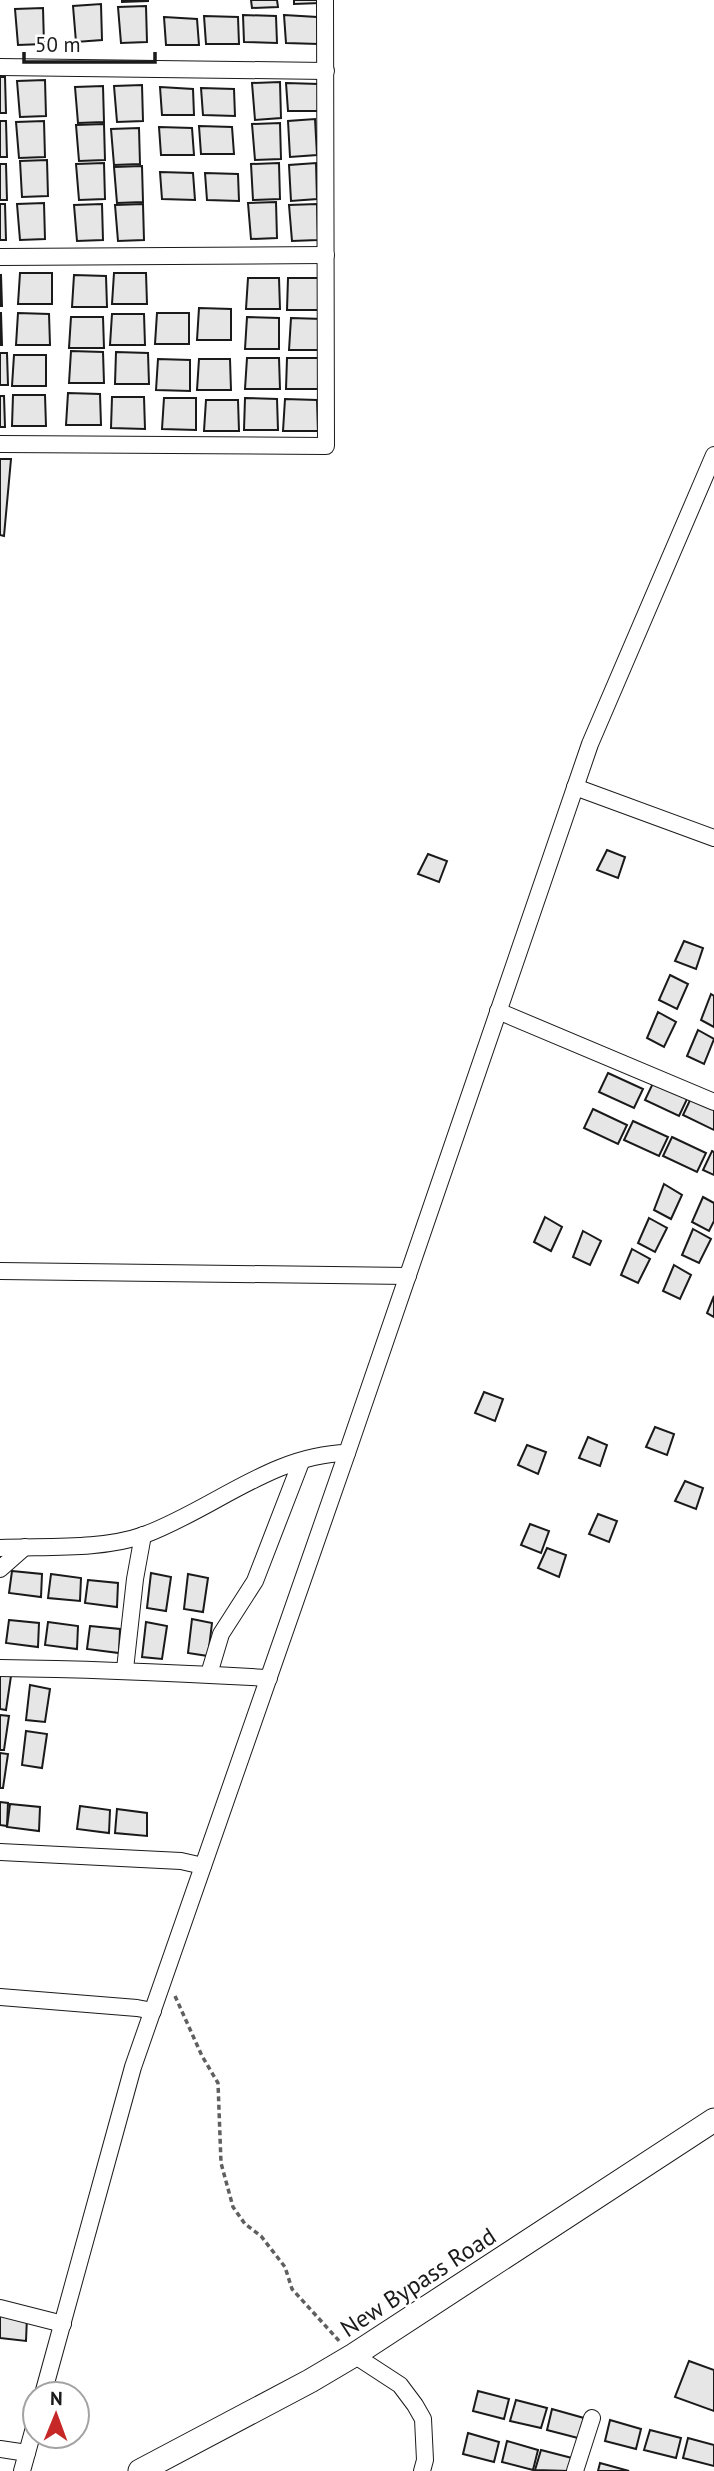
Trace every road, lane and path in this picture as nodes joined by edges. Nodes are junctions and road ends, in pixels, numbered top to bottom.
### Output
1 (326, 0) edge
2 (0, 66) edge
3 (326, 71) junction
4 (326, 255) junction
5 (0, 257) edge
6 (0, 444) edge
7 (714, 455) edge
8 (575, 787) junction
9 (714, 838) edge
10 (498, 1011) junction
11 (714, 1102) edge
12 (0, 1271) edge
13 (408, 1276) junction
14 (347, 1453) junction
15 (301, 1462) junction
16 (143, 1535) junction
17 (25, 1547) junction
18 (0, 1548) edge
19 (0, 1569) edge
20 (0, 1668) edge
21 (125, 1669) junction
22 (209, 1675) junction
23 (269, 1678) junction
24 (0, 1852) edge
25 (203, 1866) junction
26 (165, 1975) junction
27 (0, 1997) edge
28 (153, 2011) junction
29 (714, 2120) edge
30 (0, 2308) edge
31 (62, 2324) junction
32 (354, 2355) junction
33 (47, 2380) edge
34 (592, 2418) dead end
35 (0, 2449) edge
36 (28, 2450) edge
37 (27, 2453) junction
38 (22, 2471) edge
39 (140, 2471) edge
40 (422, 2471) edge
41 (575, 2471) edge

1 - 3 street
2 - 3 street
3 - 4 street
4 - 5 street
4 - 6 street
7 - 8 street
8 - 9 street
8 - 10 street
10 - 11 street
10 - 13 street
12 - 13 street
13 - 14 street
14 - 15 street
14 - 23 street
15 - 16 street
15 - 22 street
16 - 17 street
16 - 21 street
17 - 18 street
17 - 19 street
20 - 21 street
21 - 22 street
22 - 23 street
23 - 25 street
24 - 25 street
25 - 26 street
26 - 28 street
26 - 32 path
27 - 28 street
28 - 31 street
29 - 32 main road, New Bypass Road
30 - 31 street
31 - 33 street
32 - 39 main road, New Bypass Road
32 - 40 street
34 - 41 street
35 - 37 street
36 - 37 street
37 - 38 street

